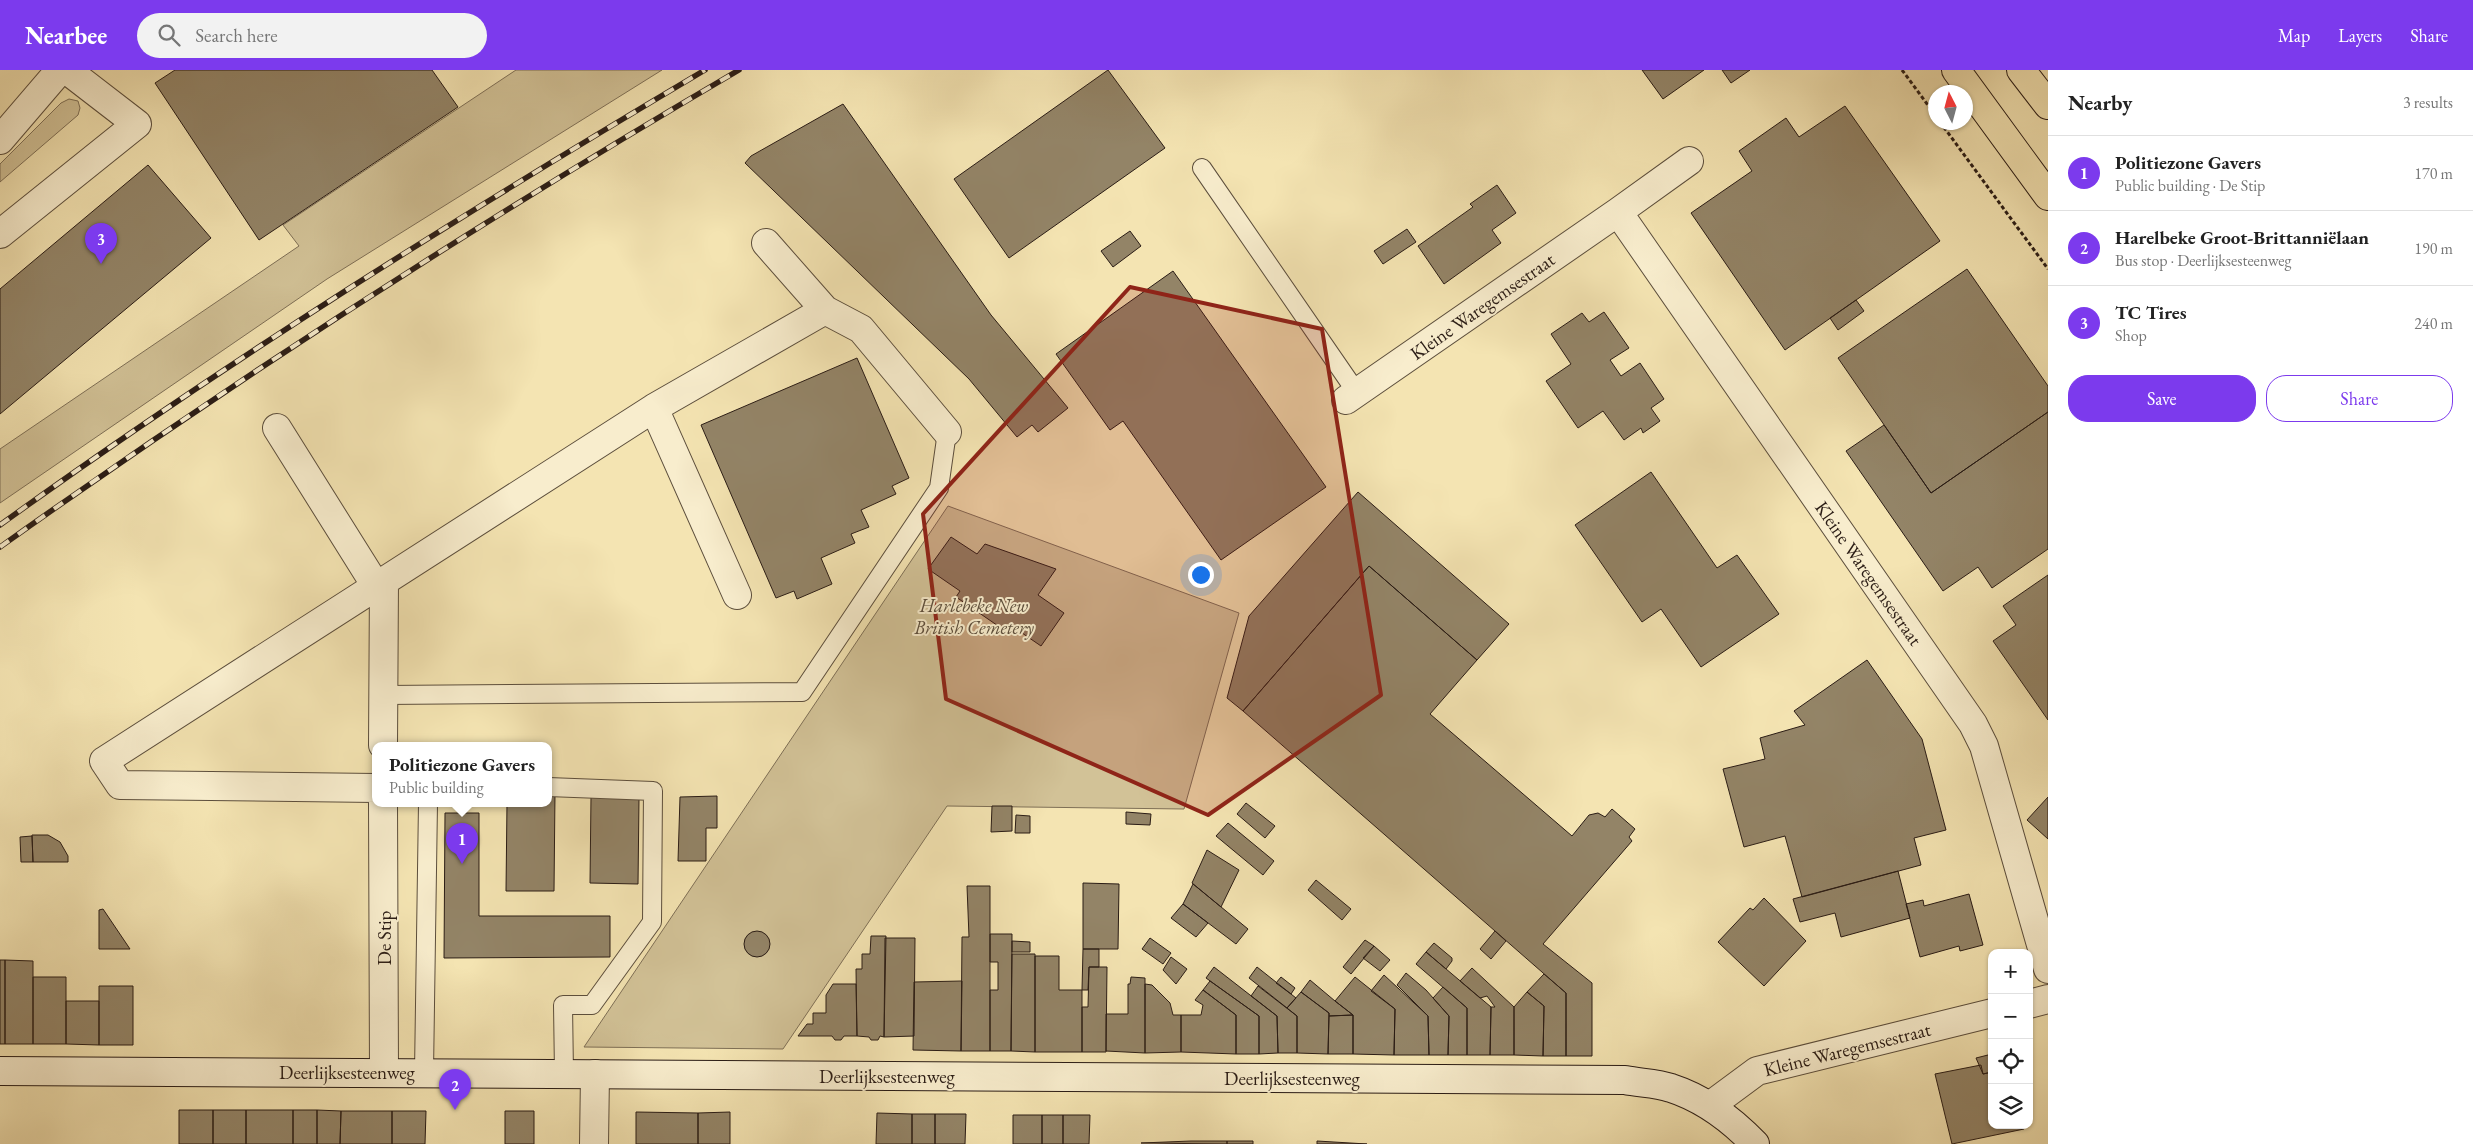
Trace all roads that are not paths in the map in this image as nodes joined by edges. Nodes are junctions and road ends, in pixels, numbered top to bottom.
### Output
1 (60, 70) edge
2 (67, 70) edge
3 (1956, 70) edge
4 (2021, 70) edge
5 (2048, 105) edge
6 (0, 140) edge
7 (1689, 161) dead end
8 (1202, 168) dead end
9 (2048, 196) edge
10 (1618, 212) junction
11 (0, 234) edge
12 (766, 243) dead end
13 (824, 310) junction
14 (1351, 396) joint
15 (654, 408) junction
16 (277, 428) dead end
17 (947, 432) joint
18 (380, 583) junction
19 (737, 595) dead end
20 (383, 695) junction
21 (383, 742) edge
22 (552, 787) edge
23 (372, 788) edge
24 (383, 807) edge
25 (428, 807) edge
26 (2048, 969) edge
27 (2048, 999) edge
28 (2033, 1003) edge
29 (1988, 1014) edge
30 (0, 1071) edge
31 (384, 1072) junction
32 (424, 1072) junction
33 (564, 1073) junction
34 (595, 1074) junction
35 (1711, 1105) junction
36 (594, 1144) edge
37 (1755, 1144) edge

1 - 6 street
2 - 11 street
3 - 9 main road
4 - 5 main road
7 - 10 street, Kleine Waregemsestraat
8 - 14 lane
10 - 14 street, Kleine Waregemsestraat
10 - 26 street, Kleine Waregemsestraat
12 - 13 street
13 - 15 street
13 - 17 street
15 - 18 street
15 - 19 street
16 - 18 street
17 - 20 lane
18 - 20 street
18 - 23 street
20 - 21 street
22 - 33 lane
24 - 31 street, De Stip
25 - 32 lane
27 - 28 street
29 - 35 street, Kleine Waregemsestraat
30 - 31 street, Deerlijksesteenweg
31 - 32 street, Deerlijksesteenweg
32 - 33 street, Deerlijksesteenweg
33 - 34 street, Deerlijksesteenweg
34 - 35 street, Deerlijksesteenweg
34 - 36 street
35 - 37 street, Deerlijksesteenweg

